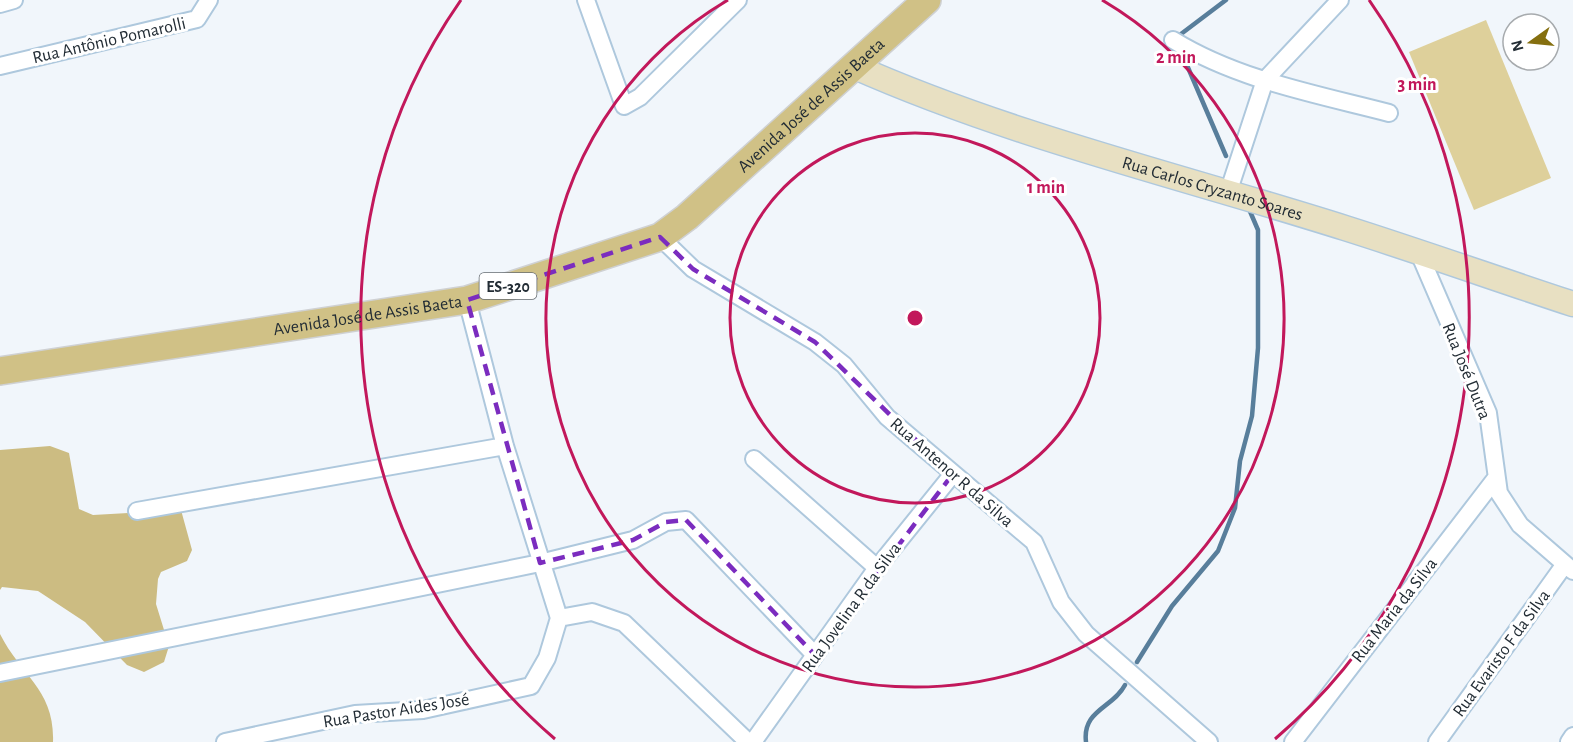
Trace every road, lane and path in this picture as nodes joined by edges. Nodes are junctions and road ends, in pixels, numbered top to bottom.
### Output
1 (14, 0) edge
2 (209, 0) edge
3 (586, 0) edge
4 (738, 0) edge
5 (927, 0) edge
6 (1340, 0) edge
7 (0, 4) edge
8 (1173, 40) dead end
9 (0, 66) edge
10 (853, 66) junction
11 (1265, 80) junction
12 (1389, 113) dead end
13 (1228, 193) junction
14 (660, 237) junction
15 (1419, 253) junction
16 (466, 300) junction
17 (1573, 304) edge
18 (0, 371) edge
19 (505, 446) junction
20 (754, 459) dead end
21 (952, 475) junction
22 (1496, 478) junction
23 (137, 511) dead end
24 (540, 563) junction
25 (878, 568) junction
26 (1569, 568) edge
27 (559, 618) junction
28 (815, 656) junction
29 (0, 673) edge
30 (1573, 736) edge
31 (225, 742) edge
32 (748, 742) edge
33 (753, 742) edge
34 (1209, 742) edge
35 (1293, 742) edge
36 (1437, 742) edge
37 (1569, 742) edge

1 - 7 street
2 - 9 street, Rua Antônio Pomarolli
3 - 4 street
5 - 10 main road, Avenida José de Assis Baeta / ES-320
6 - 11 street
8 - 11 street
10 - 13 street, Rua Carlos Cryzanto Soares
10 - 14 main road, Avenida José de Assis Baeta / ES-320
11 - 12 street
11 - 13 street
13 - 15 street, Rua Carlos Cryzanto Soares
14 - 16 main road, Avenida José de Assis Baeta / ES-320
14 - 21 street, Rua Antenor R da Silva
15 - 17 street, Rua Carlos Cryzanto Soares
15 - 22 street, Rua José Dutra
16 - 18 main road, Avenida José de Assis Baeta / ES-320
16 - 19 street
19 - 23 street
19 - 24 street
20 - 25 street
21 - 25 street, Rua Jovelina R da Silva
21 - 34 street, Rua Antenor R da Silva
22 - 26 street, Rua José Dutra
22 - 35 street, Rua Maria da Silva
24 - 27 street
24 - 28 street
24 - 29 street
25 - 28 street, Rua Jovelina R da Silva
26 - 36 street, Rua Evaristo F da Silva
27 - 31 street, Rua Pastor Aides José
27 - 32 street
28 - 33 street, Rua Jovelina R da Silva
30 - 37 street

